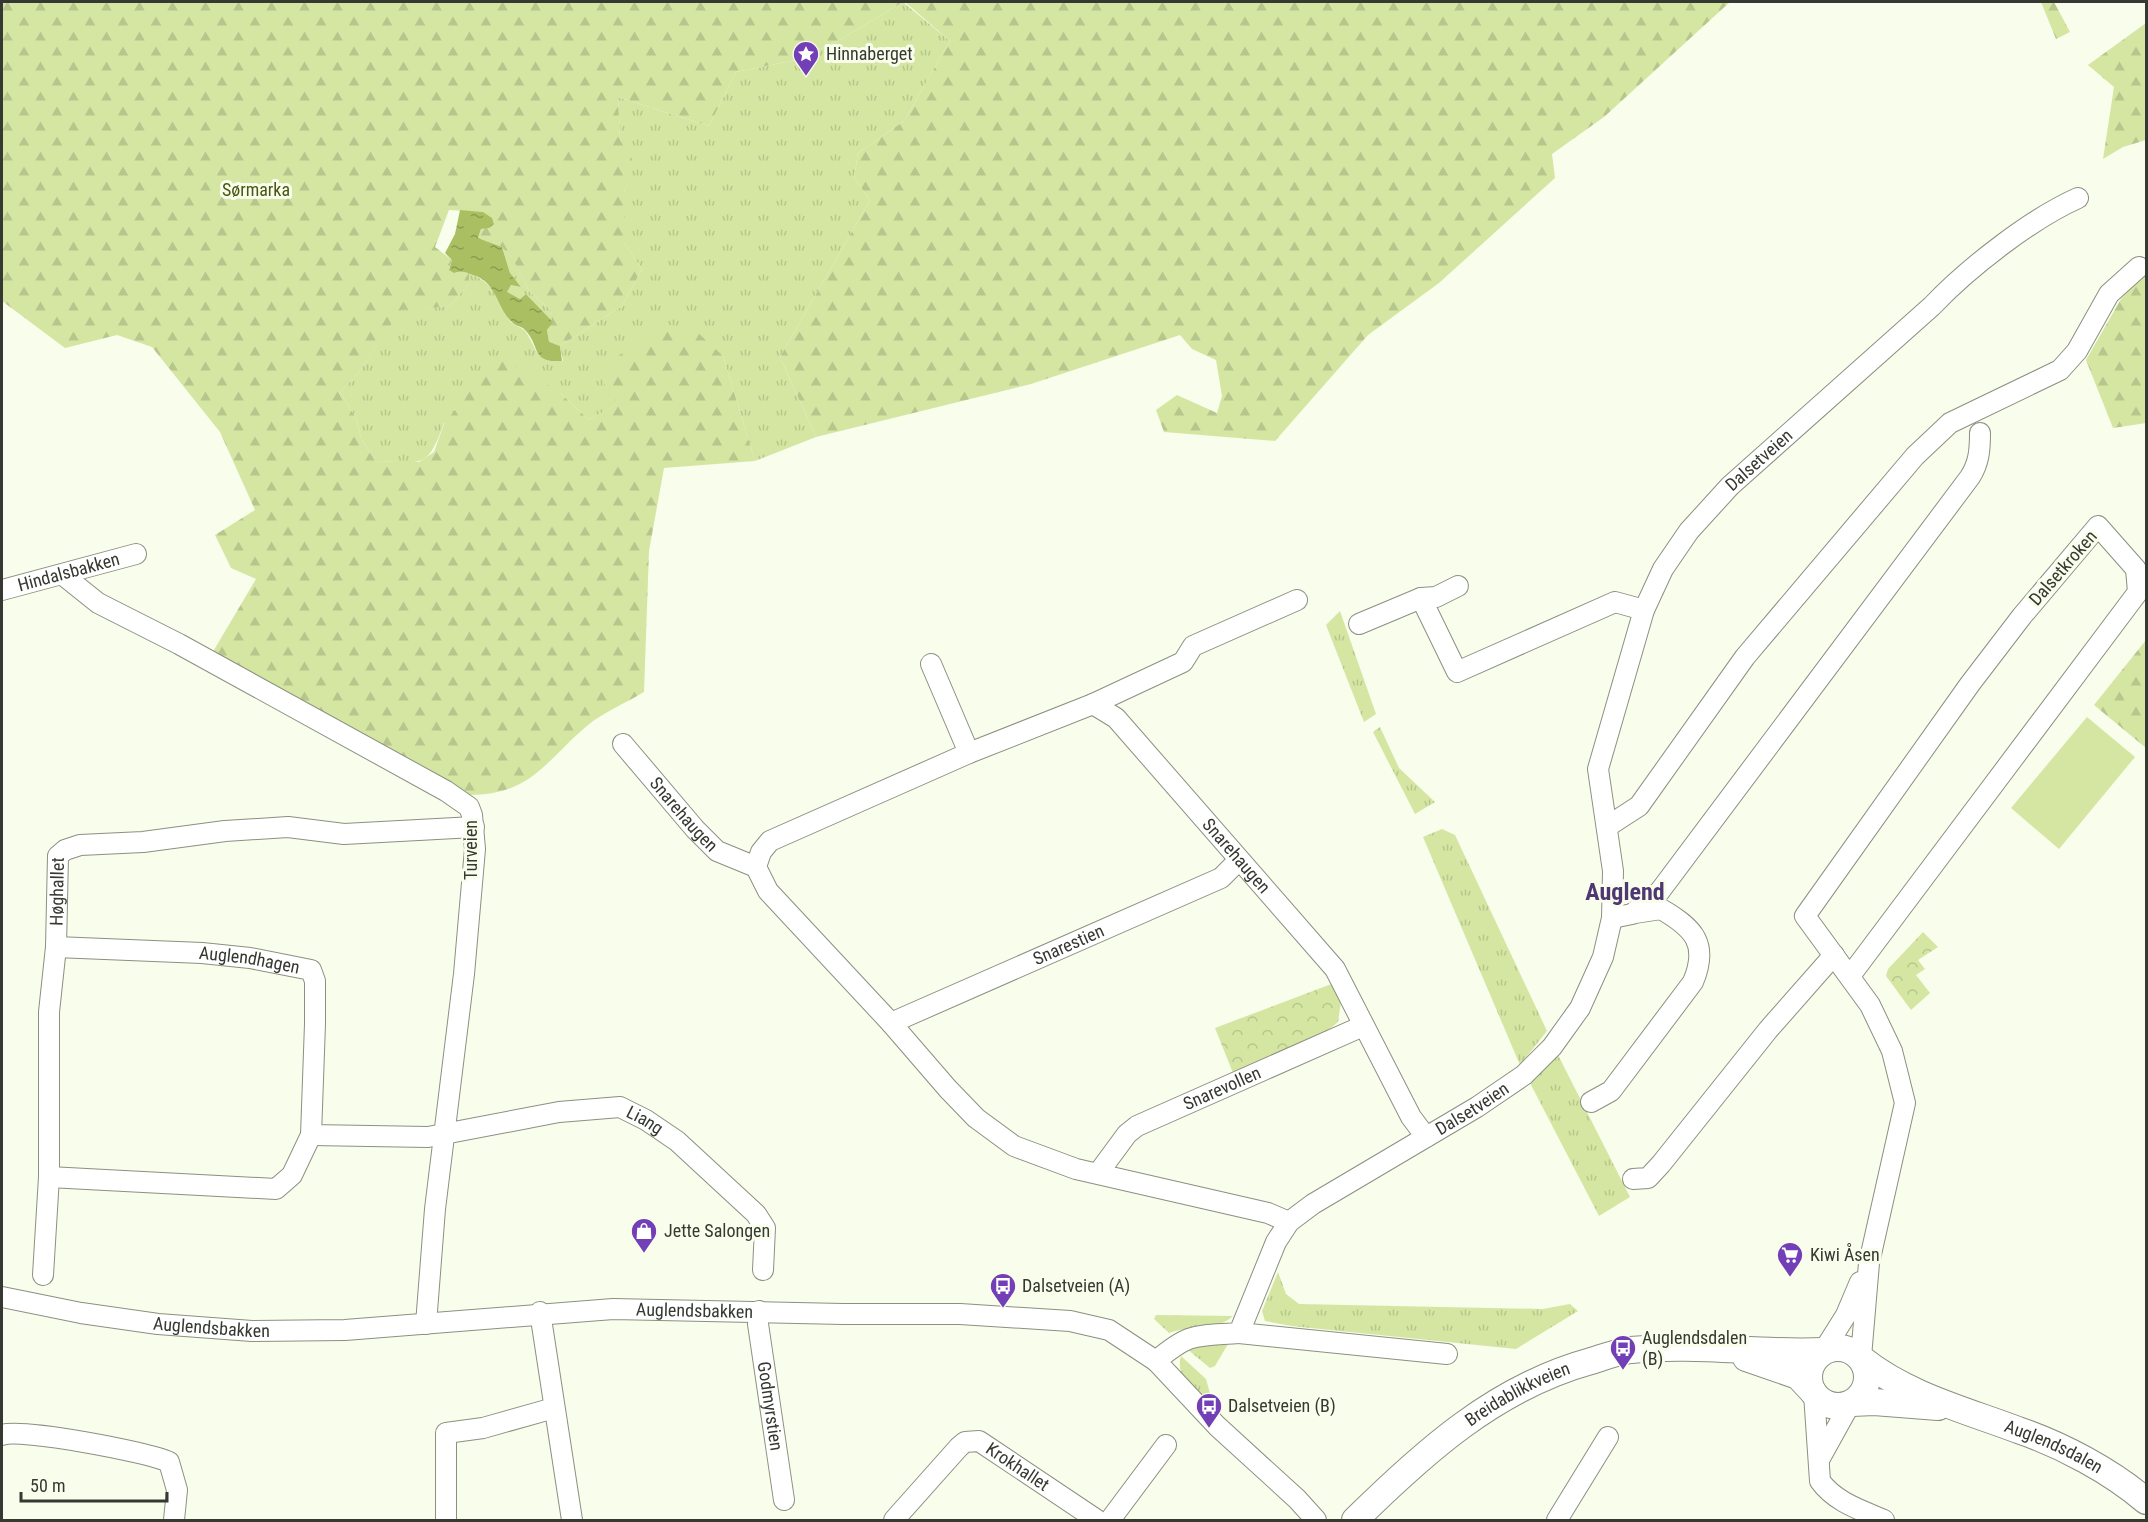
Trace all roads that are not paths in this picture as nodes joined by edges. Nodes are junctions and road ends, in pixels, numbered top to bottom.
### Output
1 (2078, 198) dead end
2 (2139, 267) dead end
3 (1980, 433) dead end
4 (136, 554) dead end
5 (63, 575) junction
6 (1458, 586) dead end
7 (2, 591) edge
8 (1421, 598) junction
9 (1297, 600) dead end
10 (1644, 610) junction
11 (1359, 624) dead end
12 (931, 664) dead end
13 (1093, 704) junction
14 (623, 744) dead end
15 (969, 753) junction
16 (1608, 826) junction
17 (474, 827) junction
18 (1239, 860) junction
19 (756, 867) junction
20 (1632, 914) junction
21 (1612, 918) junction
22 (56, 947) junction
23 (1834, 955) junction
24 (1850, 976) junction
25 (891, 1023) junction
26 (1362, 1026) junction
27 (1592, 1102) dead end
28 (311, 1135) junction
29 (445, 1135) junction
30 (1426, 1137) junction
31 (1098, 1172) junction
32 (49, 1177) junction
33 (1633, 1179) dead end
34 (1289, 1222) junction
35 (1869, 1263) junction
36 (763, 1270) dead end
37 (43, 1275) dead end
38 (2, 1297) edge
39 (759, 1311) junction
40 (540, 1312) junction
41 (426, 1324) junction
42 (1239, 1333) junction
43 (1717, 1348) junction
44 (1824, 1351) junction
45 (1447, 1354) dead end
46 (1862, 1359) junction
47 (1156, 1361) junction
48 (1813, 1393) junction
49 (1851, 1404) junction
50 (555, 1408) junction
51 (1953, 1408) junction
52 (2, 1435) edge
53 (1608, 1437) dead end
54 (1166, 1445) dead end
55 (1818, 1462) junction
56 (784, 1500) dead end
57 (2146, 1502) edge
58 (174, 1521) edge
59 (446, 1521) edge
60 (572, 1521) edge
61 (894, 1521) edge
62 (1098, 1521) edge
63 (1110, 1521) edge
64 (1316, 1521) edge
65 (1355, 1521) edge
66 (1557, 1521) edge
67 (1884, 1521) edge

1 - 10 street, Dalsetveien
2 - 16 street
3 - 20 street
4 - 5 street, Hindalsbakken
5 - 7 street, Hindalsbakken
5 - 17 street, Turveien
6 - 8 street
8 - 10 street
8 - 11 street
9 - 13 street
10 - 16 street, Dalsetveien
12 - 15 street
13 - 15 street
13 - 18 street, Snarehaugen
14 - 19 street, Snarehaugen
15 - 19 street
16 - 21 street, Dalsetveien
17 - 22 street, Høghallet
17 - 29 street, Turveien
18 - 25 street, Snarestien
18 - 26 street, Snarehaugen
19 - 25 street
20 - 21 street
20 - 27 street
21 - 30 street, Dalsetveien
22 - 28 street, Auglendhagen
22 - 32 street, Høghallet
23 - 24 street
23 - 24 street, Dalsetkroken
23 - 33 street
24 - 35 street
25 - 31 street
26 - 30 street, Snarehaugen
26 - 31 street, Snarevollen
28 - 29 street
28 - 32 street, Auglendhagen
29 - 36 street, Liang
29 - 41 street, Turveien
30 - 34 street, Dalsetveien
31 - 34 street
32 - 37 street, Høghallet
34 - 42 street, Dalsetveien
35 - 44 street
35 - 46 street
38 - 41 street, Auglendsbakken
39 - 40 street, Auglendsbakken
39 - 47 street, Auglendsbakken
39 - 56 street, Godmyrstien
40 - 41 street, Auglendsbakken
40 - 50 street
42 - 45 street
42 - 47 street
43 - 44 main road, Breidablikkveien
43 - 48 main road, Breidablikkveien
43 - 65 main road, Breidablikkveien
44 - 46 main road
44 - 48 main road
46 - 49 main road
46 - 51 main road, Auglendsdalen
47 - 64 street, Auglendsbakken
48 - 49 main road
48 - 55 street
49 - 51 main road, Auglendsdalen
49 - 55 street
50 - 59 street
50 - 60 street
51 - 57 main road, Auglendsdalen
52 - 58 street
53 - 66 street
54 - 63 street
55 - 67 street
61 - 62 street, Krokhallet

